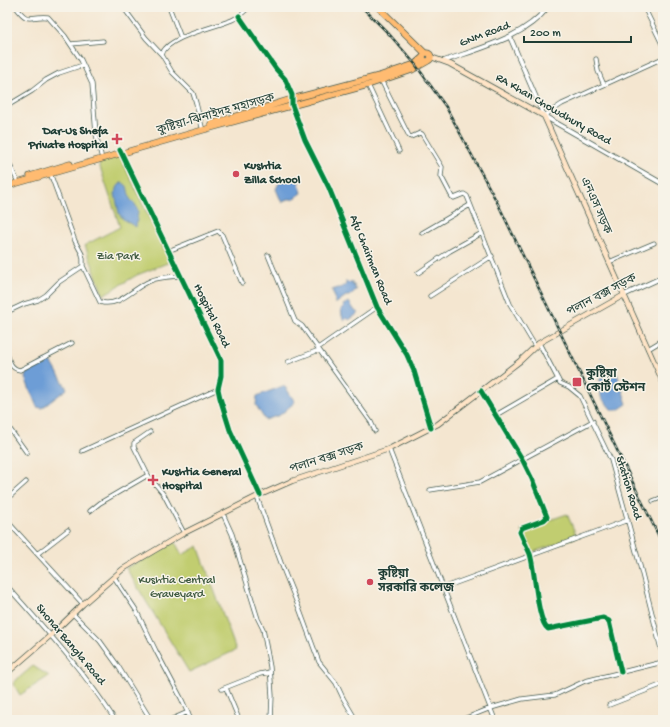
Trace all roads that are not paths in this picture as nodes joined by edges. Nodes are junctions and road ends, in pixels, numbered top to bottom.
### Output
1 (16, 7) edge
2 (123, 7) edge
3 (169, 7) edge
4 (249, 7) edge
5 (378, 7) edge
6 (548, 7) edge
7 (644, 7) edge
8 (239, 16) junction
9 (510, 37) junction
10 (181, 38) junction
11 (103, 41) dead end
12 (71, 44) junction
13 (663, 46) edge
14 (162, 55) junction
15 (427, 57) junction
16 (663, 58) edge
17 (596, 59) dead end
18 (444, 61) junction
19 (83, 65) junction
20 (392, 74) junction
21 (381, 80) junction
22 (368, 84) junction
23 (604, 85) junction
24 (348, 87) junction
25 (292, 102) junction
26 (7, 106) edge
27 (544, 116) junction
28 (202, 127) junction
29 (167, 138) junction
30 (399, 151) dead end
31 (120, 152) junction
32 (101, 156) junction
33 (7, 160) edge
34 (89, 161) junction
35 (50, 172) junction
36 (17, 180) junction
37 (7, 183) edge
38 (663, 184) edge
39 (7, 186) edge
40 (470, 205) junction
41 (422, 233) dead end
42 (482, 233) junction
43 (654, 243) dead end
44 (168, 251) junction
45 (268, 255) dead end
46 (492, 256) junction
47 (610, 262) junction
48 (83, 266) junction
49 (418, 272) dead end
50 (180, 276) junction
51 (663, 277) edge
52 (242, 283) dead end
53 (624, 295) junction
54 (430, 296) dead end
55 (377, 307) junction
56 (7, 312) edge
57 (663, 340) edge
58 (72, 343) dead end
59 (539, 343) junction
60 (535, 346) junction
61 (318, 349) junction
62 (648, 349) junction
63 (7, 353) edge
64 (288, 362) dead end
65 (558, 379) junction
66 (663, 382) edge
67 (218, 389) junction
68 (481, 391) junction
69 (496, 415) junction
70 (593, 421) junction
71 (7, 425) edge
72 (431, 428) junction
73 (375, 431) dead end
74 (150, 432) dead end
75 (389, 449) junction
76 (82, 451) dead end
77 (27, 453) dead end
78 (522, 459) junction
79 (148, 475) junction
80 (26, 482) dead end
81 (430, 490) dead end
82 (259, 496) junction
83 (663, 497) edge
84 (7, 499) edge
85 (654, 501) dead end
86 (90, 511) dead end
87 (223, 514) junction
88 (628, 520) junction
89 (7, 521) edge
90 (68, 530) dead end
91 (184, 533) junction
92 (37, 554) junction
93 (530, 555) junction
94 (114, 577) junction
95 (7, 586) edge
96 (442, 588) junction
97 (83, 604) junction
98 (73, 614) junction
99 (51, 635) junction
100 (663, 657) edge
101 (663, 662) edge
102 (8, 672) edge
103 (270, 672) junction
104 (621, 672) junction
105 (663, 684) edge
106 (609, 706) dead end
107 (492, 708) junction
108 (188, 712) junction
109 (115, 720) edge
110 (151, 720) edge
111 (170, 720) edge
112 (191, 720) edge
113 (237, 720) edge
114 (271, 720) edge
115 (356, 720) edge
116 (461, 720) edge
117 (495, 720) edge

1 - 12 street
2 - 14 street
3 - 10 street
4 - 8 street
5 - 15 highway
6 - 9 street, GNM Road
7 - 13 street
8 - 10 street
8 - 25 street, Afu Chairman Road
9 - 18 street, GNM Road
9 - 27 street, এনএস সড়ক
10 - 14 street
11 - 12 street
12 - 19 street
14 - 28 street
15 - 18 main road, RA Khan Chowdhury Road
15 - 20 highway, কুষ্টিয়া-ঝিনাইদহ মহাসড়ক
16 - 23 street
17 - 23 street
18 - 27 main road, RA Khan Chowdhury Road
19 - 26 street
19 - 32 street
20 - 21 highway, কুষ্টিয়া-ঝিনাইদহ মহাসড়ক
20 - 24 highway, কুষ্টিয়া-ঝিনাইদহ মহাসড়ক
21 - 22 highway, কুষ্টিয়া-ঝিনাইদহ মহাসড়ক
21 - 40 street
22 - 24 highway, কুষ্টিয়া-ঝিনাইদহ মহাসড়ক
22 - 30 street
23 - 27 street
24 - 25 highway, কুষ্টিয়া-ঝিনাইদহ মহাসড়ক
25 - 28 highway, কুষ্টিয়া-ঝিনাইদহ মহাসড়ক
25 - 29 highway, কুষ্টিয়া-ঝিনাইদহ মহাসড়ক
25 - 55 street, Afu Chairman Road
27 - 38 street, RA Khan Chowdhury Road
27 - 47 main road, এনএস সড়ক
28 - 29 highway, কুষ্টিয়া-ঝিনাইদহ মহাসড়ক
29 - 31 highway, কুষ্টিয়া-ঝিনাইদহ মহাসড়ক
31 - 32 highway, কুষ্টিয়া-ঝিনাইদহ মহাসড়ক
31 - 34 highway, কুষ্টিয়া-ঝিনাইদহ মহাসড়ক
31 - 44 street, Hospital Road
32 - 34 highway, কুষ্টিয়া-ঝিনাইদহ মহাসড়ক
33 - 36 street
34 - 35 highway, কুষ্টিয়া-ঝিনাইদহ মহাসড়ক
35 - 36 highway, কুষ্টিয়া-ঝিনাইদহ মহাসড়ক
35 - 39 highway, কুষ্টিয়া-ঝিনাইদহ মহাসড়ক
35 - 48 street
36 - 37 highway, কুষ্টিয়া-ঝিনাইদহ মহাসড়ক
40 - 41 street
40 - 42 street
42 - 46 street
42 - 49 street
43 - 47 street
44 - 50 street, Hospital Road
44 - 52 street
45 - 61 street
46 - 54 street
46 - 60 street
47 - 53 main road, এনএস সড়ক
48 - 50 street
48 - 56 street
50 - 67 street, Hospital Road
51 - 53 street, পলান বক্স সড়ক
53 - 59 main road, পলান বক্স সড়ক
53 - 62 main road, এনএস সড়ক
55 - 61 street
55 - 72 street, Afu Chairman Road
57 - 62 street
58 - 63 street
59 - 60 main road, পলান বক্স সড়ক
59 - 65 street, Station Road
60 - 68 main road, পলান বক্স সড়ক
61 - 64 street
61 - 73 street
62 - 66 main road, এনএস সড়ক
65 - 69 street
65 - 70 street, Station Road
67 - 76 street
67 - 82 street, Hospital Road
68 - 69 street
68 - 72 main road, পলান বক্স সড়ক
69 - 78 street
70 - 78 street
70 - 88 street, Station Road
71 - 77 street
72 - 75 main road, পলান বক্স সড়ক
74 - 79 street
75 - 82 main road, পলান বক্স সড়ক
75 - 96 street
78 - 81 street
78 - 93 street
79 - 86 street
79 - 91 street
80 - 84 street
82 - 87 main road, পলান বক্স সড়ক
82 - 115 street, Hospital Road
83 - 85 street
87 - 91 main road, পলান বক্স সড়ক
87 - 103 street
88 - 93 street
88 - 100 street, Station Road
89 - 92 street
90 - 92 street
91 - 94 main road, পলান বক্স সড়ক
92 - 97 street
93 - 96 street
93 - 104 street
94 - 97 main road, পলান বক্স সড়ক
94 - 108 street
95 - 99 street, Shonar Bangla Road
96 - 107 street
97 - 98 main road, পলান বক্স সড়ক
98 - 99 main road, পলান বক্স সড়ক
98 - 110 street
99 - 102 main road, পলান বক্স সড়ক
99 - 109 street, Shonar Bangla Road
101 - 104 street
103 - 113 street
103 - 114 street
104 - 107 street
105 - 106 street
107 - 116 street
107 - 117 street
108 - 111 street
108 - 112 street

